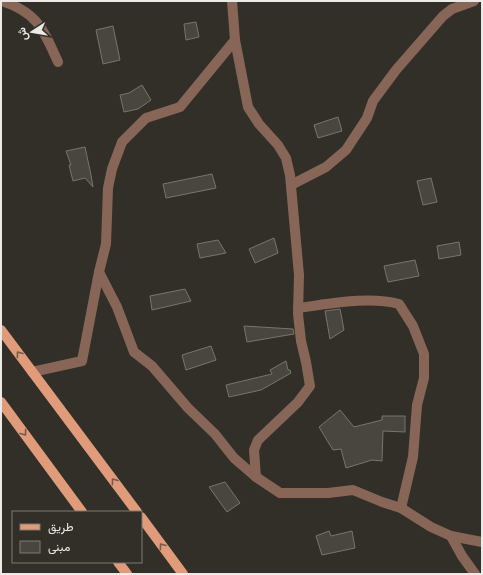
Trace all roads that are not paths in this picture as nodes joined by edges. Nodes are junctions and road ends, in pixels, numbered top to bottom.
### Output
1 (2, 1) edge
2 (232, 1) edge
3 (474, 1) edge
4 (235, 40) junction
5 (58, 62) dead end
6 (291, 185) junction
7 (99, 272) junction
8 (298, 308) junction
9 (1, 330) edge
10 (32, 372) junction
11 (1, 402) edge
12 (256, 477) junction
13 (401, 508) junction
14 (81, 511) edge
15 (136, 511) edge
16 (142, 519) edge
17 (451, 536) junction
18 (482, 542) edge
19 (119, 563) edge
20 (127, 574) edge
21 (183, 574) edge
22 (475, 574) edge

1 - 5 street
2 - 4 street
3 - 6 street
4 - 6 street
4 - 7 street
6 - 8 street
7 - 10 street
7 - 12 street
8 - 12 street
8 - 13 street
10 -> 9 main road
15 -> 10 main road
11 -> 14 main road
12 - 13 street
13 - 17 street
21 -> 16 main road
17 - 18 street
17 - 22 street
19 - 20 main road

